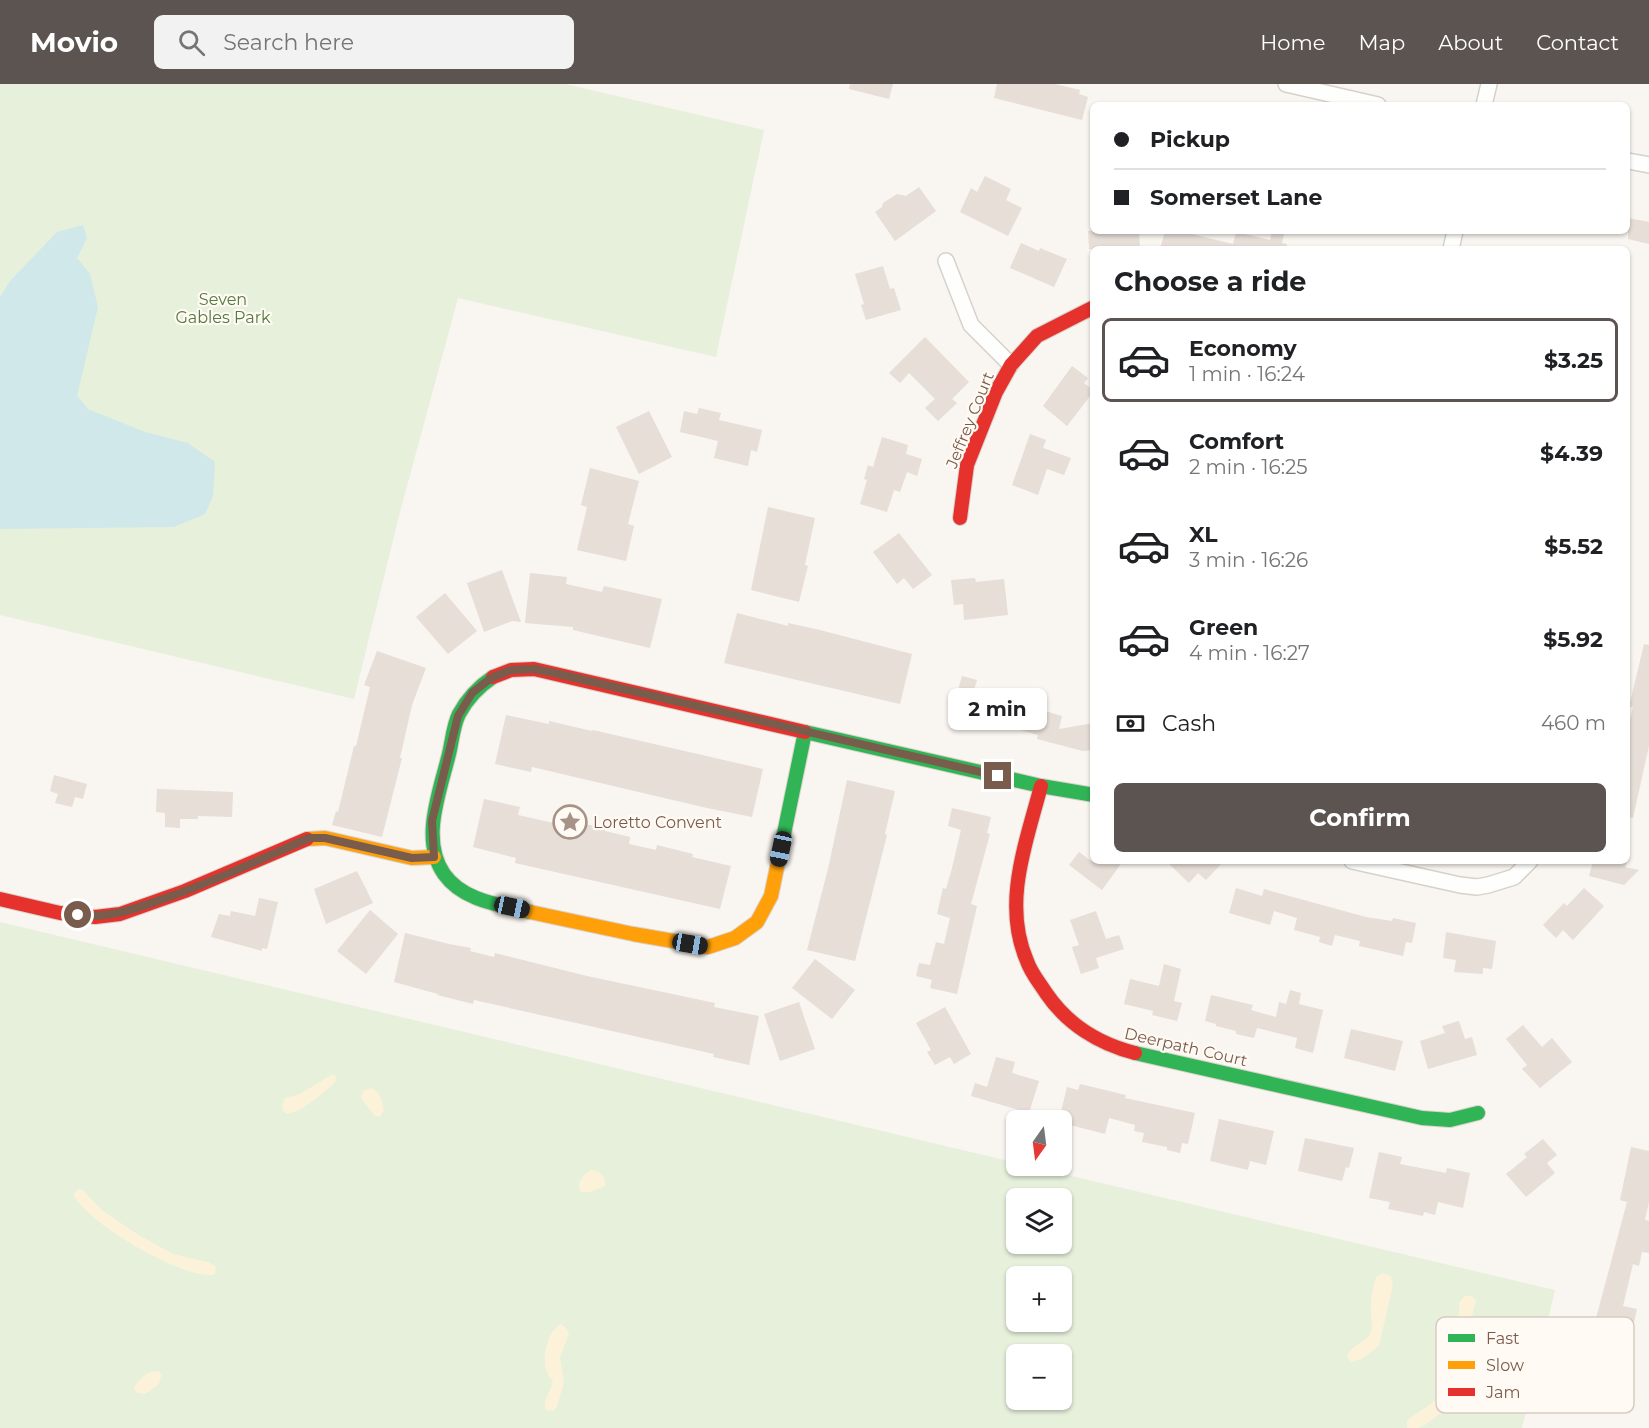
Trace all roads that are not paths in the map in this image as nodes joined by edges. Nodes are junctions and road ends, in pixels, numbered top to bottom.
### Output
1 (1286, 84) edge
2 (1489, 84) edge
3 (1365, 102) edge
4 (1485, 102) edge
5 (1630, 161) edge
6 (1649, 165) edge
7 (946, 261) dead end
8 (1090, 309) edge
9 (1011, 365) junction
10 (960, 518) dead end
11 (805, 732) junction
12 (1041, 786) junction
13 (1090, 794) edge
14 (434, 857) junction
15 (1366, 864) edge
16 (1527, 864) edge
17 (0, 899) edge
18 (1478, 1113) dead end

1 - 3 street
2 - 4 street
5 - 6 street
7 - 9 street
8 - 9 street, Jeffrey Court
9 - 10 street, Jeffrey Court
11 - 12 street
11 - 14 street
11 - 14 street
12 - 13 street
12 - 18 street, Deerpath Court
14 - 17 street
15 - 16 street

